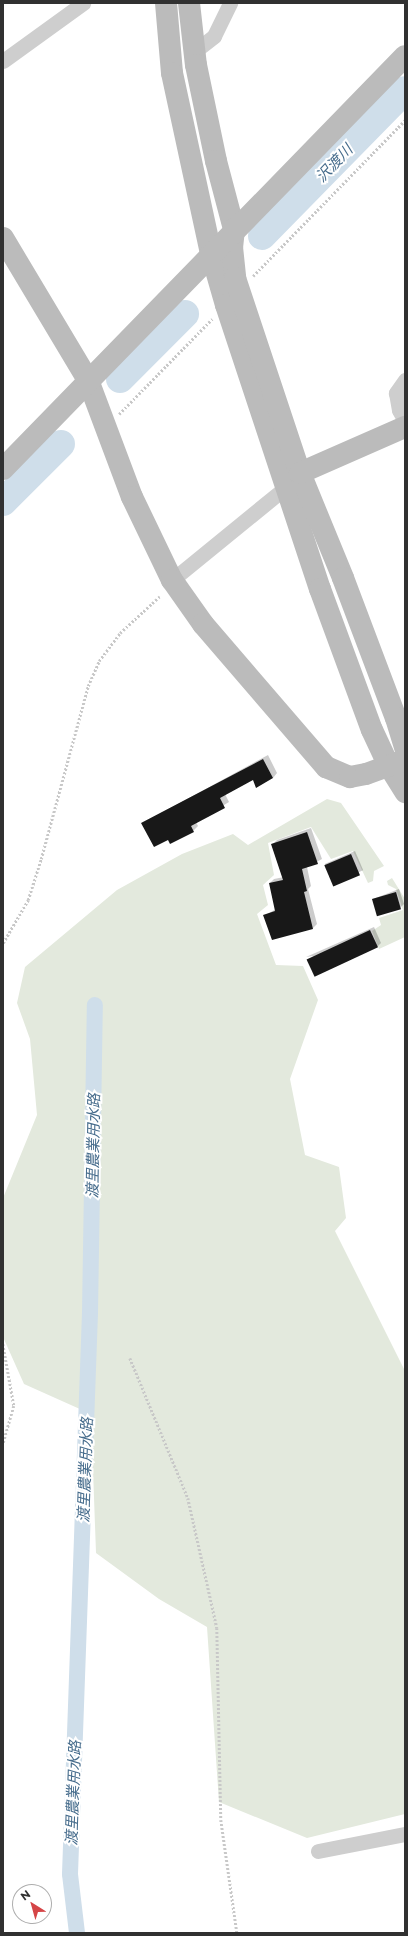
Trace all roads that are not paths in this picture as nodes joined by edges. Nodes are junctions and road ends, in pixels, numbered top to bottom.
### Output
1 (83, 3) edge
2 (166, 3) edge
3 (189, 3) edge
4 (230, 3) edge
5 (195, 51) junction
6 (405, 56) edge
7 (3, 61) edge
8 (234, 228) junction
9 (3, 238) edge
10 (211, 253) junction
11 (88, 380) junction
12 (405, 380) edge
13 (405, 421) edge
14 (405, 427) edge
15 (3, 469) edge
16 (292, 480) junction
17 (174, 582) junction
18 (405, 748) edge
19 (397, 763) edge
20 (405, 792) edge
21 (405, 1834) edge
22 (318, 1851) dead end

1 - 7 street
2 - 10 street
3 - 5 street
4 - 5 street
5 - 8 street
6 - 8 street
8 - 10 street
8 - 16 street
9 - 11 street
10 - 11 street
10 - 16 street
11 - 15 street
11 - 17 street
12 - 13 street
14 - 16 street
16 - 17 street
16 - 18 street
16 - 19 street
17 - 19 street
19 - 20 street
21 - 22 street

